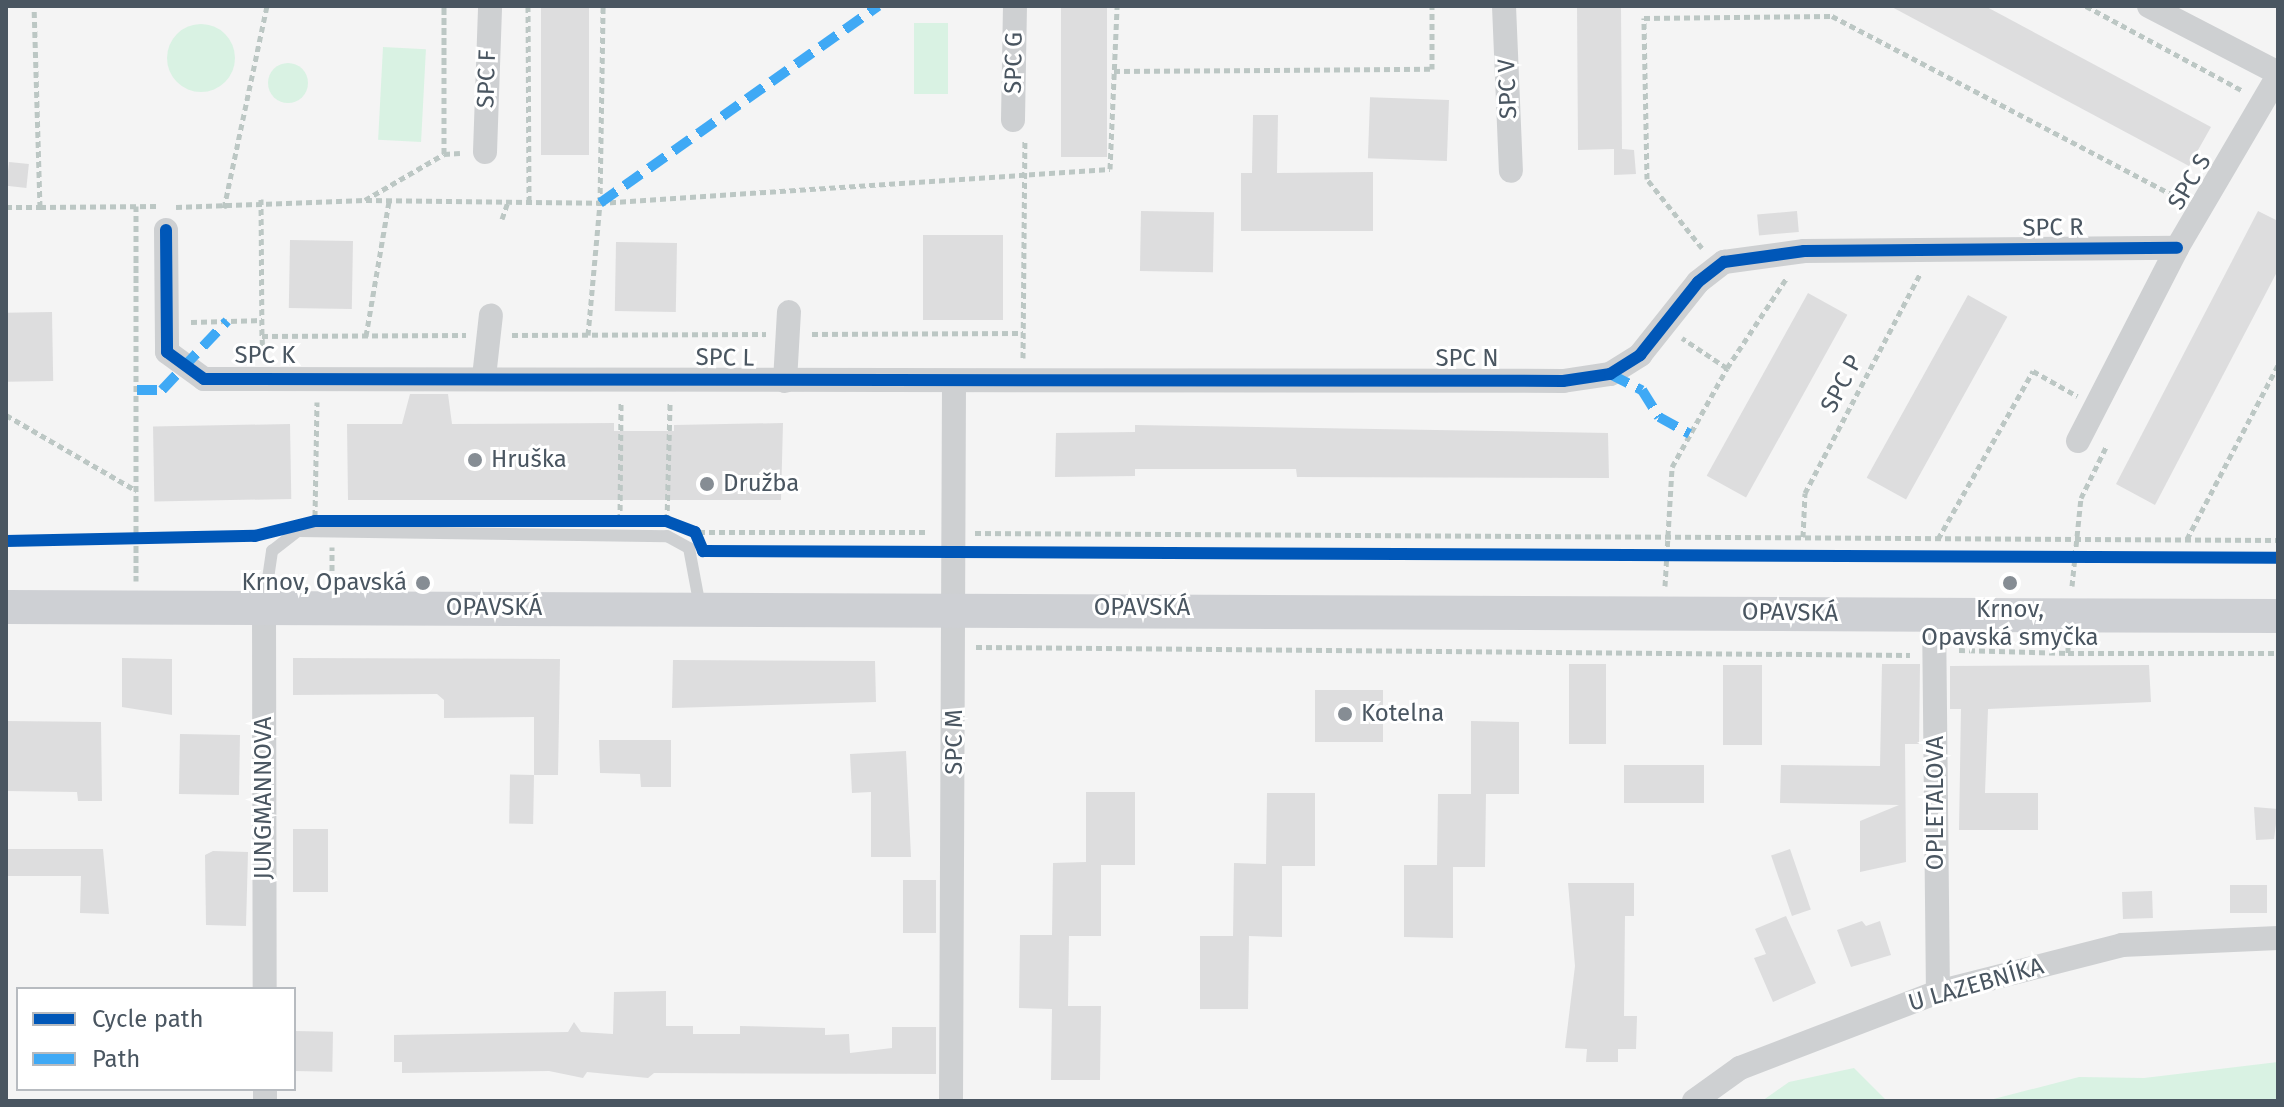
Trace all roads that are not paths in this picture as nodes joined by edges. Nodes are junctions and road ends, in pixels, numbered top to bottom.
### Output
1 (490, 6) edge
2 (1015, 6) edge
3 (1504, 6) edge
4 (2149, 6) edge
5 (2278, 74) edge
6 (1013, 120) dead end
7 (485, 152) road end
8 (1511, 171) dead end
9 (166, 230) dead end
10 (2177, 248) junction
11 (1717, 268) joint
12 (788, 323) road end
13 (490, 325) road end
14 (489, 377) junction
15 (785, 381) junction
16 (954, 383) junction
17 (2078, 441) dead end
18 (264, 606) junction
19 (6, 607) edge
20 (700, 609) junction
21 (955, 609) junction
22 (1934, 614) junction
23 (2278, 616) edge
24 (2278, 938) edge
25 (265, 987) edge
26 (1938, 992) junction
27 (951, 1101) edge
28 (1694, 1101) edge

1 - 7 street, SPC F
2 - 6 street, SPC G
3 - 8 street, SPC V
4 - 5 street
5 - 10 street, SPC S
9 - 14 street, SPC K
10 - 11 street, SPC R
10 - 17 street, SPC S
11 - 16 street, SPC N
12 - 15 street
13 - 14 street
14 - 15 street, SPC L
15 - 16 street, SPC L
16 - 21 street, SPC M
18 - 19 main road, OPAVSKÁ
18 - 20 main road, OPAVSKÁ
18 - 20 lane
18 - 25 street, JUNGMANNOVA
20 - 21 main road, OPAVSKÁ
21 - 22 main road, OPAVSKÁ
21 - 27 street, SPC M
22 - 23 main road, OPAVSKÁ
22 - 26 street, OPLETALOVA
24 - 26 street, U LAZEBNÍKA
26 - 28 street, U LAZEBNÍKA

